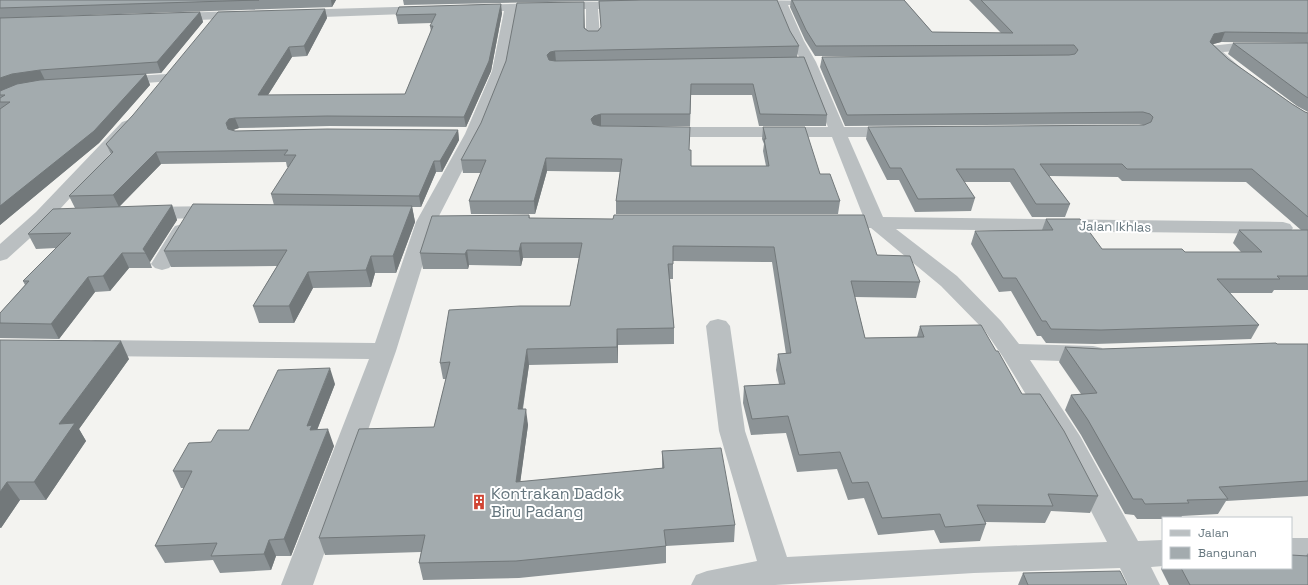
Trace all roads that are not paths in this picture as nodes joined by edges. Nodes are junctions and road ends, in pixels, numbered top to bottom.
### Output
1 (835, 1) edge
2 (780, 2) junction
3 (740, 3) edge
4 (489, 4) edge
5 (639, 5) edge
6 (592, 6) junction
7 (511, 8) junction
8 (442, 9) edge
9 (458, 9) edge
10 (257, 10) edge
11 (283, 14) edge
12 (217, 16) junction
13 (157, 18) edge
14 (202, 33) edge
15 (593, 37) edge
16 (1308, 48) edge
17 (1244, 75) edge
18 (106, 82) edge
19 (153, 95) edge
20 (139, 111) edge
21 (641, 132) edge
22 (910, 132) edge
23 (839, 133) junction
24 (193, 212) junction
25 (232, 213) edge
26 (130, 214) edge
27 (43, 216) junction
28 (67, 216) edge
29 (423, 217) junction
30 (474, 222) edge
31 (821, 222) edge
32 (875, 222) junction
33 (1283, 228) edge
34 (0, 255) edge
35 (162, 264) dead end
36 (718, 326) dead end
37 (72, 348) edge
38 (384, 351) junction
39 (1012, 352) junction
40 (1111, 353) edge
41 (1292, 551) edge
42 (1308, 551) edge
43 (1162, 553) edge
44 (1130, 554) junction
45 (776, 571) junction
46 (297, 585) edge
47 (707, 585) edge
48 (1144, 585) edge

1 - 2 street
2 - 3 street
2 - 23 street
4 - 7 street
4 - 9 street
5 - 6 street
6 - 7 street
6 - 15 street
7 - 29 street
8 - 11 street
10 - 12 street
12 - 13 street
12 - 14 street
16 - 17 street
18 - 19 street
20 - 27 street
21 - 23 street
22 - 23 street
23 - 32 street
24 - 25 street
24 - 26 street
24 - 35 street
27 - 28 street
27 - 34 street
29 - 30 street
29 - 38 street
31 - 32 street, Jalan Ikhlas
32 - 33 street, Jalan Ikhlas
32 - 39 street
36 - 45 street
37 - 38 street
38 - 46 street
39 - 40 street
39 - 44 street
41 - 42 street
43 - 44 street
44 - 45 street
44 - 48 street
45 - 47 street

